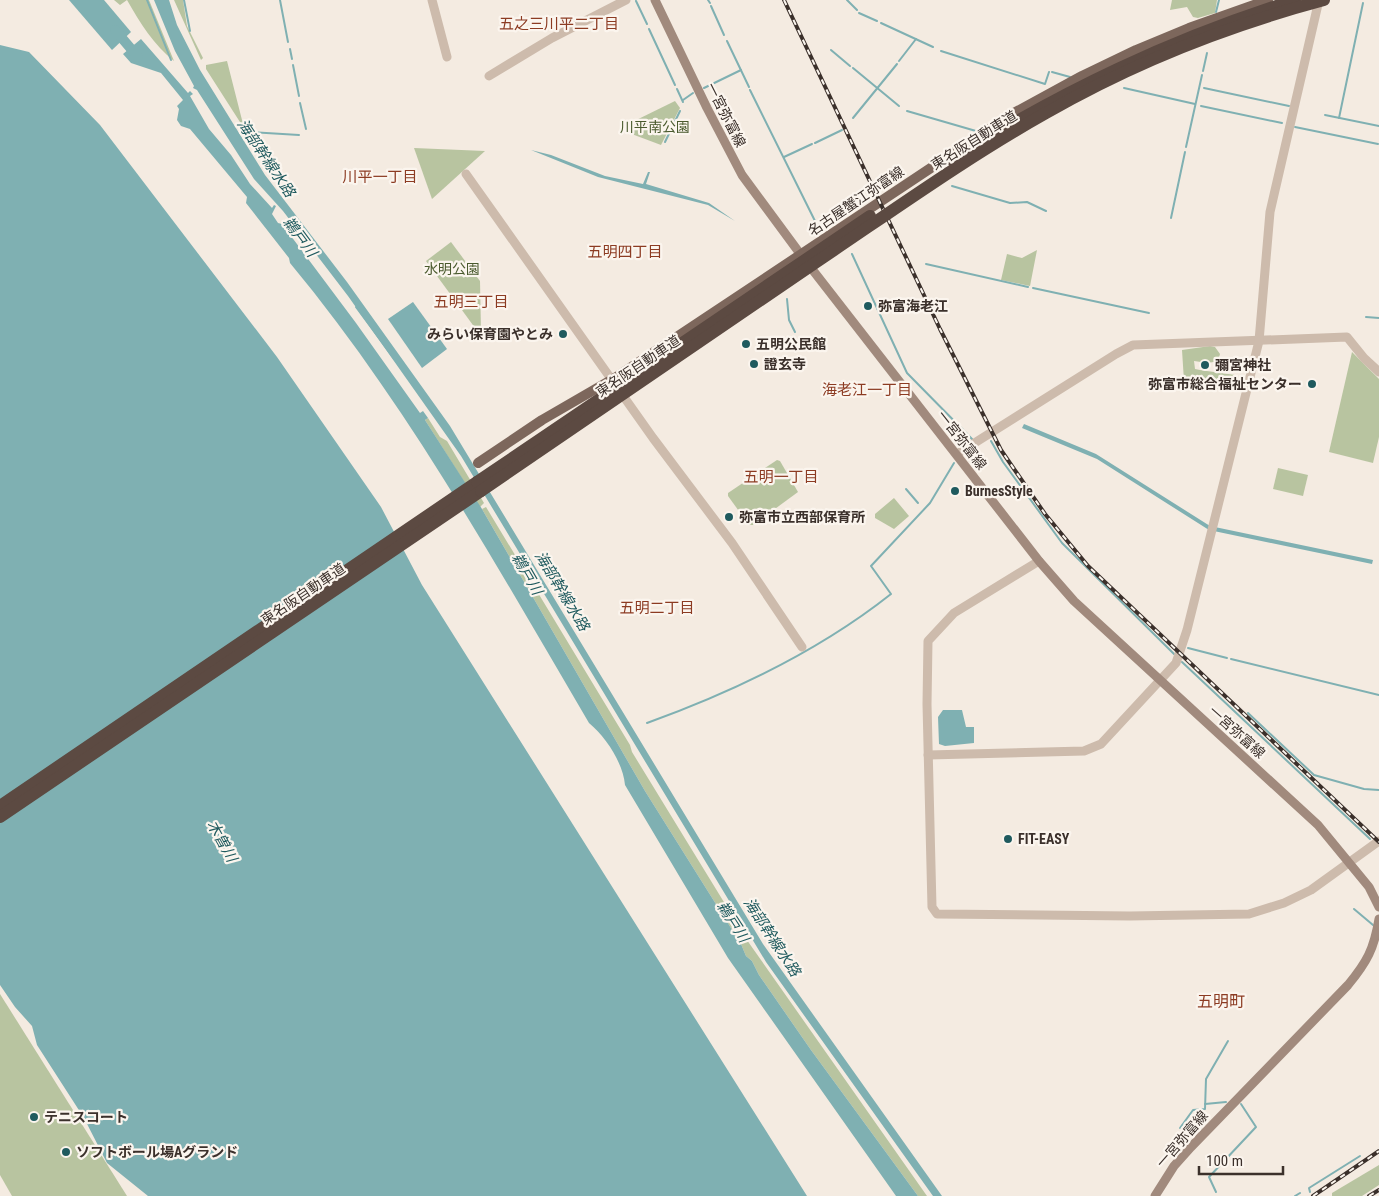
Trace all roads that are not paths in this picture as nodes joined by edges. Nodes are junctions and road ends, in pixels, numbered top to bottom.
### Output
1 (432, 0) edge
2 (626, 0) edge
3 (656, 0) edge
4 (1268, 0) edge
5 (1294, 0) edge
6 (1319, 0) edge
7 (1324, 0) edge
8 (447, 57) dead end
9 (489, 76) dead end
10 (466, 174) dead end
11 (800, 255) junction
12 (1259, 341) junction
13 (1379, 372) edge
14 (613, 379) junction
15 (957, 454) junction
16 (478, 463) dead end
17 (1039, 561) junction
18 (802, 647) dead end
19 (1160, 680) junction
20 (928, 755) junction
21 (0, 806) edge
22 (0, 817) edge
23 (1379, 841) edge
24 (1350, 862) junction
25 (1379, 907) edge
26 (1379, 919) edge
27 (1155, 1196) edge

1 - 8 street
2 - 9 street
3 - 11 main road, 一宮弥富線
4 - 11 main road, 名古屋蟹江弥富線
5 - 21 highway, 東名阪自動車道, bridge
6 - 12 street
7 - 22 highway, 東名阪自動車道, bridge
10 - 14 street
11 - 14 main road, 名古屋蟹江弥富線
11 - 15 main road, 一宮弥富線
12 - 13 street
12 - 15 street
12 - 19 street
14 - 16 main road, 名古屋蟹江弥富線
14 - 18 street
15 - 17 main road, 一宮弥富線
17 - 19 main road, 一宮弥富線
17 - 20 street
19 - 20 street
19 - 24 main road, 一宮弥富線
20 - 24 street
23 - 24 street
24 - 25 main road, 一宮弥富線
26 - 27 main road, 一宮弥富線

